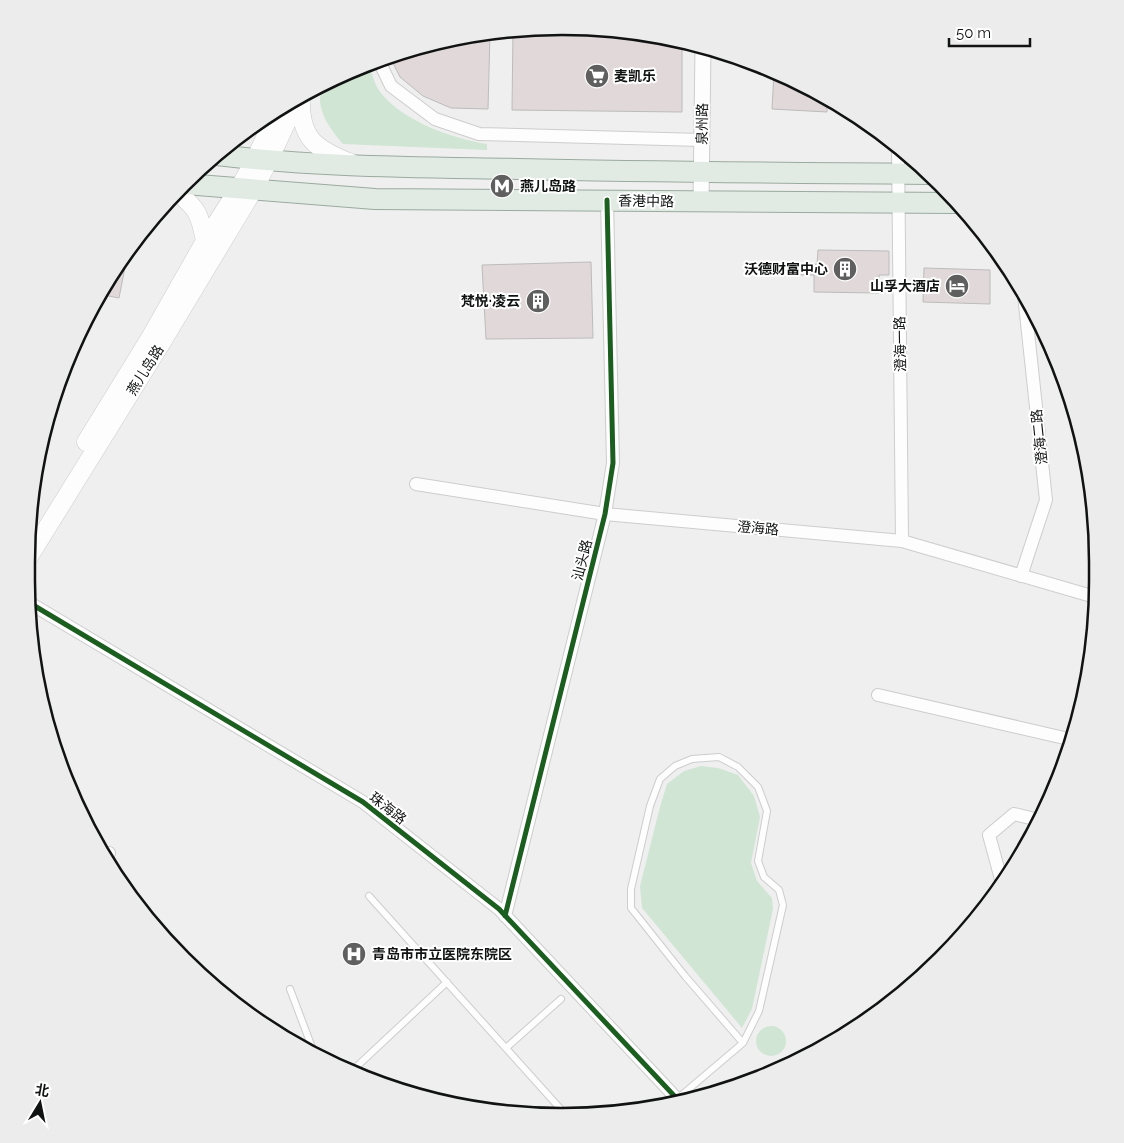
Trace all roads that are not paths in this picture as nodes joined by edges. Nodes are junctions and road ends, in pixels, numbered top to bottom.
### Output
1 (703, 54) edge
2 (382, 67) edge
3 (300, 105) edge
4 (292, 110) edge
5 (271, 123) edge
6 (702, 140) junction
7 (227, 156) edge
8 (898, 156) edge
9 (262, 160) junction
10 (356, 165) junction
11 (701, 172) junction
12 (897, 174) junction
13 (918, 174) edge
14 (194, 185) edge
15 (246, 188) junction
16 (182, 196) edge
17 (607, 200) junction
18 (701, 201) junction
19 (899, 203) junction
20 (947, 203) edge
21 (205, 241) junction
22 (1026, 313) edge
23 (416, 484) dead end
24 (605, 514) junction
25 (37, 523) edge
26 (902, 541) junction
27 (35, 546) edge
28 (1021, 576) junction
29 (1089, 595) edge
30 (36, 607) edge
31 (878, 696) dead end
32 (1065, 738) edge
33 (1032, 818) edge
34 (1000, 874) edge
35 (369, 896) dead end
36 (505, 916) junction
37 (447, 982) junction
38 (290, 989) dead end
39 (561, 999) dead end
40 (743, 1043) junction
41 (311, 1044) edge
42 (506, 1048) junction
43 (357, 1067) edge
44 (687, 1093) edge
45 (675, 1096) edge
46 (560, 1108) edge

1 - 6 street, 泉州路
2 - 6 street
3 - 10 main road
4 - 9 main road, 燕儿岛路
5 - 9 main road, 燕儿岛路
6 - 11 street, 泉州路
7 - 9 main road
8 - 12 street, 澄海一路
9 - 10 main road
9 - 15 main road, 燕儿岛路
10 - 11 main road
11 - 12 main road
11 - 18 street, 泉州路
12 - 13 main road
12 - 19 street, 澄海一路
14 - 15 main road, 香港中路
15 - 17 main road, 香港中路
15 - 21 main road, 燕儿岛路
15 - 27 main road, 燕儿岛路
16 - 21 main road
17 - 18 main road, 香港中路
17 - 24 street, 汕头路
18 - 19 main road, 香港中路
19 - 20 main road, 香港中路
19 - 26 street, 澄海一路
21 - 25 main road, 燕儿岛路
22 - 28 street, 澄海二路
23 - 24 street, 澄海路
24 - 26 street, 澄海路
24 - 36 street, 汕头路
26 - 28 street, 澄海路
28 - 29 street, 澄海路
30 - 36 street, 珠海路
31 - 32 street
33 - 34 street
35 - 37 lane
36 - 45 street, 珠海路
37 - 42 lane
37 - 43 lane
38 - 41 lane
39 - 42 lane
40 - 40 lane
40 - 44 lane
42 - 46 lane

